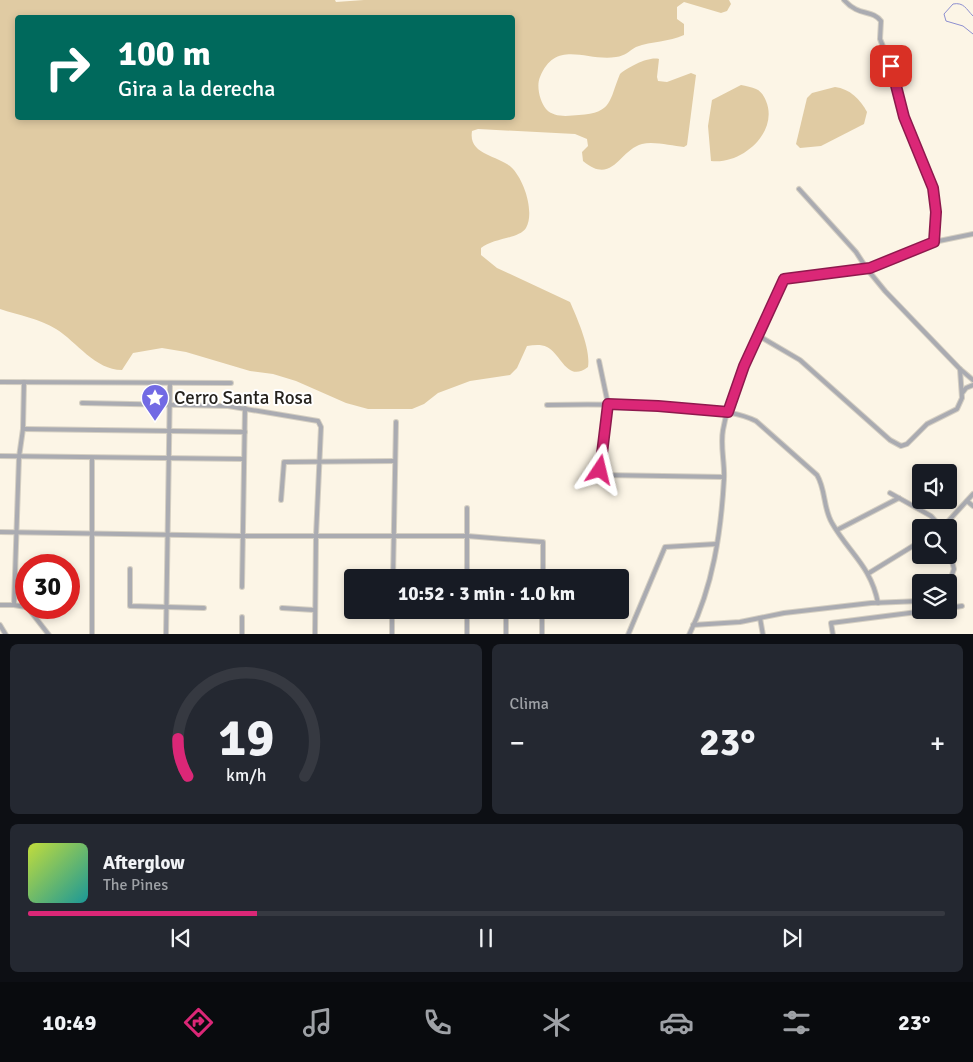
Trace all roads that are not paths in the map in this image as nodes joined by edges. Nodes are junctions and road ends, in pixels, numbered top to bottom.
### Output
1 (844, 0) edge
2 (799, 189) dead end
3 (973, 234) edge
4 (934, 242) junction
5 (867, 269) junction
6 (759, 336) junction
7 (599, 361) dead end
8 (960, 369) junction
9 (973, 380) edge
10 (0, 382) edge
11 (24, 382) junction
12 (170, 383) junction
13 (230, 383) dead end
14 (973, 385) edge
15 (962, 394) junction
16 (82, 403) dead end
17 (170, 404) junction
18 (608, 404) junction
19 (547, 405) dead end
20 (245, 408) junction
21 (728, 412) junction
22 (396, 422) dead end
23 (24, 429) junction
24 (170, 431) junction
25 (245, 432) junction
26 (0, 456) edge
27 (19, 457) junction
28 (92, 458) junction
29 (170, 458) junction
30 (244, 459) junction
31 (395, 461) junction
32 (321, 462) junction
33 (724, 477) junction
34 (890, 493) dead end
35 (973, 494) edge
36 (899, 498) junction
37 (281, 500) dead end
38 (967, 501) junction
39 (973, 506) edge
40 (467, 508) dead end
41 (934, 519) edge
42 (950, 519) edge
43 (837, 530) junction
44 (0, 532) edge
45 (18, 533) junction
46 (91, 533) junction
47 (169, 535) junction
48 (243, 536) junction
49 (316, 536) junction
50 (394, 536) junction
51 (467, 536) junction
52 (716, 544) junction
53 (912, 546) edge
54 (130, 569) dead end
55 (393, 569) edge
56 (467, 569) edge
57 (543, 569) edge
58 (868, 573) junction
59 (242, 587) dead end
60 (912, 602) edge
61 (878, 603) junction
62 (14, 604) joint
63 (0, 605) edge
64 (167, 606) junction
65 (962, 606) dead end
66 (957, 607) edge
67 (204, 608) dead end
68 (282, 608) dead end
69 (314, 610) junction
70 (912, 613) edge
71 (242, 617) dead end
72 (760, 618) junction
73 (37, 619) edge
74 (392, 619) edge
75 (467, 619) edge
76 (506, 619) edge
77 (542, 619) edge
78 (0, 625) edge
79 (693, 625) junction
80 (6, 634) edge
81 (50, 634) edge
82 (92, 634) edge
83 (166, 634) edge
84 (242, 634) edge
85 (315, 634) edge
86 (392, 634) edge
87 (467, 634) edge
88 (506, 634) edge
89 (542, 634) edge
90 (628, 634) edge
91 (689, 634) edge
92 (763, 634) edge
93 (833, 634) edge

1 - 4 street
2 - 5 street
3 - 4 street
4 - 5 street
5 - 6 street
5 - 8 street
6 - 15 street
6 - 21 street
7 - 18 street
8 - 9 street
8 - 15 street
10 - 11 street
11 - 12 street
11 - 23 street
12 - 13 street
12 - 17 street
14 - 15 street
16 - 17 street
17 - 20 street
17 - 24 street
18 - 19 street
18 - 21 street
18 - 33 street
20 - 25 street
20 - 32 street
21 - 33 street
21 - 43 street
22 - 31 street
23 - 24 street
23 - 27 street
24 - 25 street
24 - 29 street
25 - 30 street
26 - 27 street
27 - 28 street
27 - 45 street
28 - 29 street
28 - 46 street
29 - 30 street
29 - 47 street
30 - 48 street
31 - 32 street
31 - 50 street
32 - 37 street
32 - 49 street
33 - 52 street
34 - 36 street
35 - 38 street
36 - 41 street
36 - 43 street
38 - 39 street
38 - 42 street
40 - 51 street
43 - 58 street
44 - 45 street
45 - 46 street
45 - 62 street
46 - 47 street
46 - 82 street
47 - 48 street
47 - 64 street
48 - 49 street
48 - 59 street
49 - 50 street
49 - 69 street
50 - 51 street
50 - 55 street
51 - 56 street
51 - 57 street
52 - 79 street
52 - 90 street
53 - 58 street
54 - 64 street
58 - 61 street
60 - 61 street
61 - 72 street
62 - 63 street
64 - 67 street
64 - 83 street
65 - 66 street
68 - 69 street
69 - 85 street
70 - 93 street
71 - 84 street
72 - 79 street
72 - 92 street
73 - 81 street
74 - 86 street
75 - 87 street
76 - 88 street
77 - 89 street
78 - 80 street
79 - 91 street

